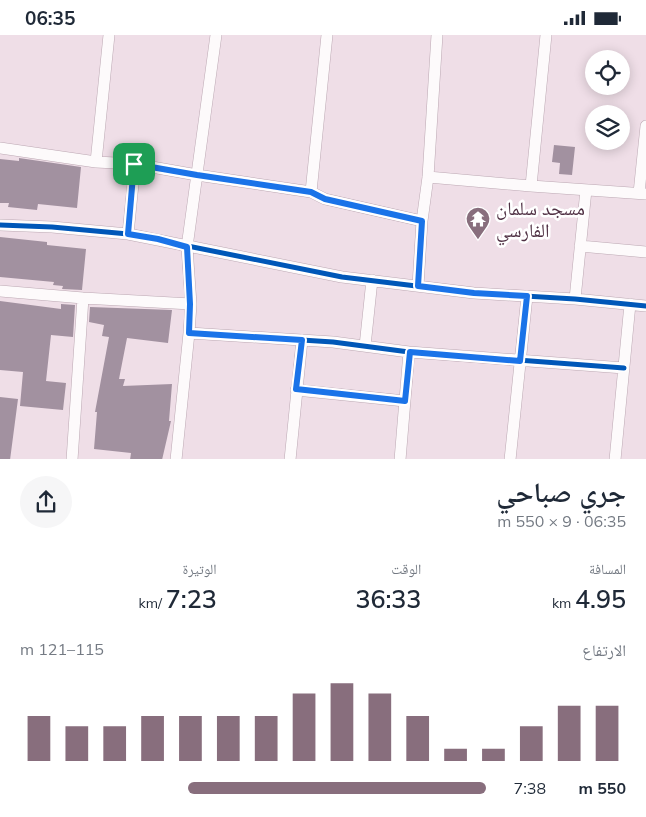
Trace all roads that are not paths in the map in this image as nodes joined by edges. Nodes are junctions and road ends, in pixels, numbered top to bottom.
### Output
1 (110, 35) edge
2 (216, 35) edge
3 (327, 35) edge
4 (437, 35) edge
5 (546, 35) edge
6 (646, 127) edge
7 (0, 148) edge
8 (96, 162) junction
9 (134, 164) junction
10 (197, 175) junction
11 (428, 177) junction
12 (531, 187) junction
13 (586, 190) junction
14 (311, 192) junction
15 (643, 194) edge
16 (422, 221) junction
17 (0, 225) edge
18 (128, 234) junction
19 (580, 245) junction
20 (187, 247) junction
21 (646, 252) edge
22 (372, 280) junction
23 (418, 286) junction
24 (0, 291) edge
25 (527, 296) junction
26 (83, 298) junction
27 (575, 299) junction
28 (190, 304) junction
29 (630, 304) junction
30 (646, 306) edge
31 (189, 333) junction
32 (302, 340) junction
33 (365, 346) junction
34 (410, 352) junction
35 (520, 361) junction
36 (624, 368) junction
37 (296, 389) junction
38 (405, 401) junction
39 (72, 459) edge
40 (176, 459) edge
41 (290, 459) edge
42 (400, 459) edge
43 (510, 459) edge
44 (615, 459) edge

1 - 8 street
2 - 10 street
3 - 14 street
4 - 11 street
5 - 12 street
6 - 15 street
7 - 8 street
8 - 9 street
9 - 10 street
9 - 18 street
10 - 14 street
10 - 20 street
11 - 12 street
11 - 16 street
12 - 13 street
13 - 15 street
13 - 19 street
14 - 16 street
16 - 23 street
17 - 18 street
18 - 20 street
19 - 21 street
19 - 27 street
20 - 22 street
20 - 28 street
22 - 23 street
22 - 33 street
23 - 25 street
24 - 26 street
25 - 27 street
25 - 35 street
26 - 28 street
26 - 39 street
27 - 29 street
28 - 31 street
29 - 30 street
29 - 36 street
31 - 32 street
31 - 40 street
32 - 33 street
32 - 37 street
33 - 34 street
34 - 35 street
34 - 38 street
35 - 36 street
35 - 43 street
36 - 44 street
37 - 38 street
37 - 41 street
38 - 42 street

